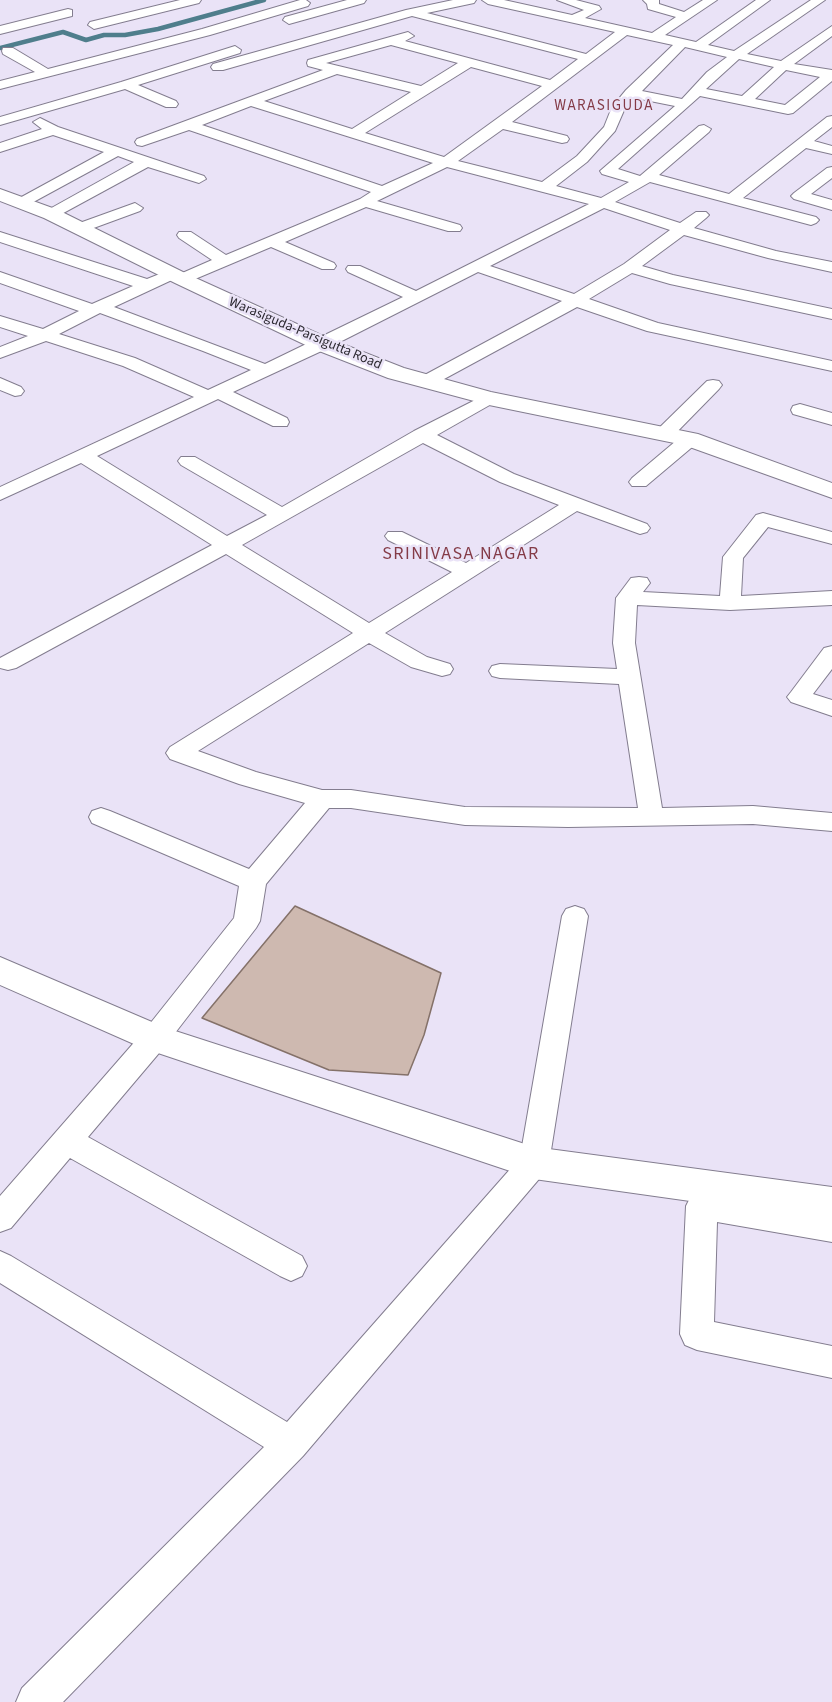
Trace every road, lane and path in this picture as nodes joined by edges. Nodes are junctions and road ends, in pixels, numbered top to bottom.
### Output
1 (195, 0) edge
2 (360, 0) edge
3 (470, 0) edge
4 (488, 0) edge
5 (563, 0) edge
6 (649, 0) edge
7 (711, 0) edge
8 (301, 2) edge
9 (773, 2) edge
10 (52, 3) dead end
11 (820, 5) edge
12 (805, 8) junction
13 (321, 10) junction
14 (68, 13) junction
15 (410, 13) junction
16 (686, 16) junction
17 (573, 19) junction
18 (452, 23) junction
19 (94, 25) junction
20 (0, 30) edge
21 (628, 30) junction
22 (832, 30) edge
23 (106, 31) dead end
24 (239, 35) dead end
25 (655, 36) junction
26 (392, 41) junction
27 (121, 42) dead end
28 (683, 42) junction
29 (700, 45) junction
30 (135, 50) junction
31 (236, 50) dead end
32 (8, 51) dead end
33 (272, 53) junction
34 (738, 54) junction
35 (588, 58) junction
36 (300, 61) junction
37 (469, 62) junction
38 (784, 65) junction
39 (218, 67) dead end
40 (336, 70) junction
41 (46, 73) junction
42 (831, 75) edge
43 (0, 85) edge
44 (126, 85) junction
45 (552, 85) junction
46 (423, 91) junction
47 (696, 91) junction
48 (631, 93) junction
49 (746, 101) junction
50 (252, 102) junction
51 (171, 104) dead end
52 (685, 104) junction
53 (8, 105) dead end
54 (25, 114) junction
55 (832, 120) edge
56 (0, 121) edge
57 (501, 124) junction
58 (189, 125) junction
59 (610, 128) junction
60 (704, 129) dead end
61 (53, 130) junction
62 (355, 133) junction
63 (646, 136) junction
64 (562, 139) dead end
65 (142, 142) dead end
66 (803, 143) junction
67 (686, 145) junction
68 (0, 148) edge
69 (832, 150) edge
70 (115, 152) junction
71 (146, 162) junction
72 (446, 162) junction
73 (577, 163) junction
74 (607, 171) junction
75 (832, 171) edge
76 (199, 179) dead end
77 (645, 179) junction
78 (545, 187) junction
79 (383, 190) junction
80 (0, 195) edge
81 (732, 199) junction
82 (365, 202) junction
83 (21, 203) junction
84 (603, 203) junction
85 (832, 205) edge
86 (135, 208) dead end
87 (51, 214) junction
88 (701, 215) dead end
89 (811, 220) dead end
90 (80, 228) junction
91 (454, 228) dead end
92 (681, 229) junction
93 (185, 235) dead end
94 (0, 237) edge
95 (270, 241) junction
96 (231, 259) junction
97 (328, 266) dead end
98 (478, 267) junction
99 (630, 267) junction
100 (832, 267) edge
101 (354, 269) dead end
102 (177, 276) junction
103 (0, 278) edge
104 (148, 285) junction
105 (416, 297) junction
106 (575, 301) junction
107 (97, 308) junction
108 (832, 315) edge
109 (0, 321) edge
110 (43, 336) junction
111 (322, 344) junction
112 (0, 352) edge
113 (829, 359) edge
114 (265, 370) junction
115 (427, 381) junction
116 (713, 385) dead end
117 (214, 394) junction
118 (489, 398) junction
119 (800, 410) dead end
120 (832, 419) edge
121 (280, 422) dead end
122 (664, 434) junction
123 (421, 435) junction
124 (690, 439) junction
125 (83, 456) junction
126 (188, 461) dead end
127 (0, 472) edge
128 (639, 482) dead end
129 (21, 484) junction
130 (832, 492) edge
131 (0, 494) edge
132 (574, 504) junction
133 (282, 515) junction
134 (640, 528) dead end
135 (395, 536) dead end
136 (832, 538) edge
137 (228, 544) junction
138 (469, 572) junction
139 (832, 598) edge
140 (730, 603) junction
141 (369, 633) junction
142 (832, 653) edge
143 (8, 663) dead end
144 (442, 669) dead end
145 (501, 671) dead end
146 (630, 677) junction
147 (832, 708) edge
148 (321, 799) junction
149 (651, 815) junction
150 (101, 817) dead end
151 (832, 822) edge
152 (254, 881) junction
153 (575, 916) dead end
154 (0, 970) edge
155 (155, 1038) junction
156 (67, 1141) junction
157 (534, 1163) junction
158 (832, 1204) edge
159 (0, 1218) edge
160 (832, 1228) edge
161 (0, 1266) edge
162 (291, 1266) dead end
163 (832, 1362) edge
164 (291, 1444) junction
165 (36, 1702) edge

1 - 19 street
2 - 13 street
3 - 15 street
4 - 17 street
5 - 17 street
6 - 16 street
7 - 16 street
8 - 13 street
8 - 30 street
9 - 12 street
9 - 29 street
10 - 14 street
11 - 12 street
12 - 34 street
13 - 24 street
14 - 19 street
14 - 20 street
15 - 18 street
15 - 33 street
16 - 25 street
17 - 21 street
18 - 26 street
18 - 35 street
19 - 23 street
21 - 25 street
21 - 35 street
22 - 38 street
25 - 28 street
26 - 36 street
26 - 37 street
27 - 30 street
28 - 29 street
28 - 48 street
29 - 34 street
30 - 41 street
31 - 44 street
32 - 41 street
33 - 36 street
33 - 39 street
34 - 38 street
34 - 47 street
35 - 45 street
36 - 40 street
37 - 45 street
37 - 46 street
38 - 42 street
38 - 49 street
40 - 46 street
40 - 50 street
41 - 43 street
42 - 49 street
44 - 51 street
44 - 54 street
45 - 57 street
46 - 62 street
47 - 49 street
47 - 52 street
48 - 52 street
48 - 59 street
50 - 58 street
50 - 62 street
52 - 63 street
53 - 54 street
54 - 56 street
54 - 61 street
55 - 66 street
57 - 64 street
57 - 72 street
58 - 65 street
58 - 79 street
59 - 63 street
59 - 73 street
60 - 67 street
61 - 68 street
61 - 70 street
62 - 72 street
63 - 67 street
63 - 74 street
66 - 69 street
66 - 81 street
67 - 77 street
70 - 71 street
70 - 83 street
71 - 76 street
71 - 87 street
72 - 78 street
72 - 79 street
73 - 74 street
73 - 78 street
74 - 77 street
75 - 85 street
77 - 81 street
77 - 84 street
78 - 84 street
79 - 82 street
80 - 83 street, Warasiguda-Parsigutta Road
81 - 89 street
82 - 91 street
82 - 95 street
83 - 87 street, Warasiguda-Parsigutta Road
84 - 92 street
84 - 98 street
86 - 90 street
87 - 90 street, Warasiguda-Parsigutta Road
88 - 92 street
90 - 102 street, Warasiguda-Parsigutta Road
92 - 99 street
92 - 100 street
93 - 96 street
94 - 104 street
95 - 96 street
95 - 97 street
96 - 102 street
98 - 105 street
98 - 106 street
99 - 106 street
99 - 108 street
101 - 105 street
102 - 104 street
102 - 111 street, Warasiguda-Parsigutta Road
103 - 107 street
104 - 107 street
105 - 111 street
106 - 113 street
106 - 115 street
107 - 110 street
107 - 114 street
109 - 110 street
110 - 112 street
110 - 117 street
111 - 114 street
111 - 115 street, Warasiguda-Parsigutta Road
114 - 117 street
115 - 118 street, Warasiguda-Parsigutta Road
116 - 122 street
117 - 121 street
117 - 125 street
118 - 122 street, Warasiguda-Parsigutta Road
118 - 123 street
119 - 120 street
122 - 124 street, Warasiguda-Parsigutta Road
123 - 132 street
123 - 133 street
124 - 128 street
124 - 130 street, Warasiguda-Parsigutta Road
125 - 129 street
125 - 137 street
126 - 133 street
127 - 129 street
129 - 131 street
132 - 134 street
132 - 138 street
133 - 137 street
135 - 138 street
136 - 140 street
137 - 141 street
137 - 143 street
138 - 141 street
139 - 140 street
140 - 146 street
141 - 144 street
141 - 148 street
142 - 147 street
145 - 146 street
146 - 149 street
148 - 149 street
148 - 152 street
149 - 151 street
150 - 152 street
152 - 155 street
153 - 157 street
154 - 155 street
155 - 156 street
155 - 157 street
156 - 159 street
156 - 162 street
157 - 158 street
157 - 164 street
160 - 163 street
161 - 164 street
164 - 165 street

